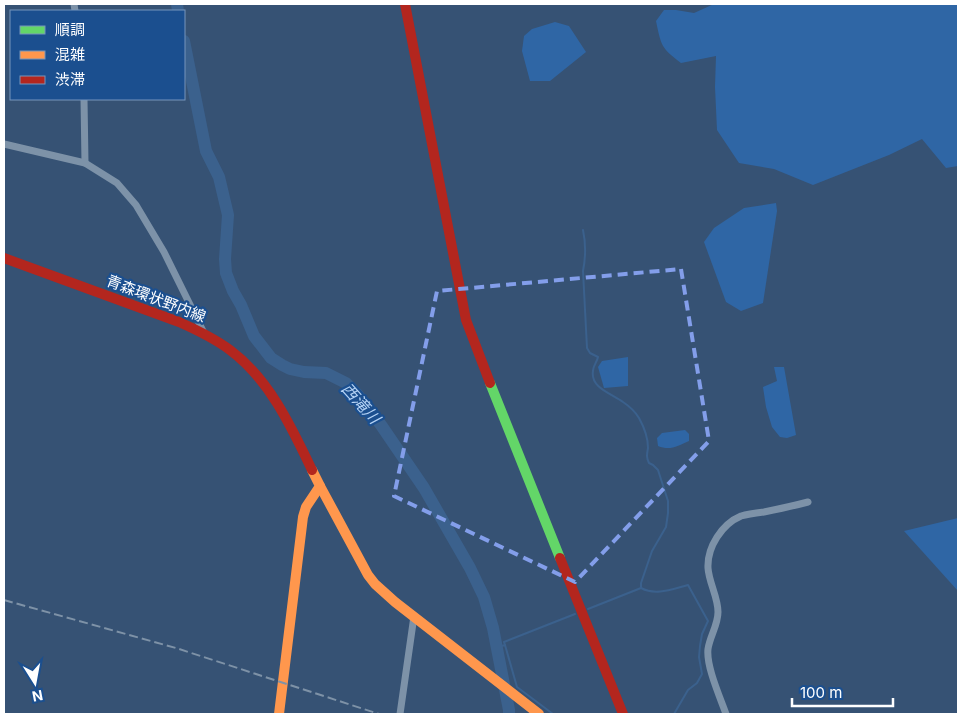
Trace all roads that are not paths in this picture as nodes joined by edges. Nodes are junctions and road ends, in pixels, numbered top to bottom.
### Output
1 (405, 4) edge
2 (84, 100) edge
3 (4, 144) edge
4 (85, 163) junction
5 (4, 258) edge
6 (204, 333) junction
7 (320, 486) junction
8 (808, 502) dead end
9 (414, 616) junction
10 (279, 714) edge
11 (400, 714) edge
12 (538, 714) edge
13 (622, 714) edge
14 (726, 714) edge

1 - 13 street
2 - 4 street
3 - 4 street
4 - 6 street
5 - 6 street, 青森環状野内線
6 - 7 street, 青森環状野内線
7 - 9 street, 青森環状野内線
7 - 10 street
8 - 14 street
9 - 11 street
9 - 12 street, 青森環状野内線

